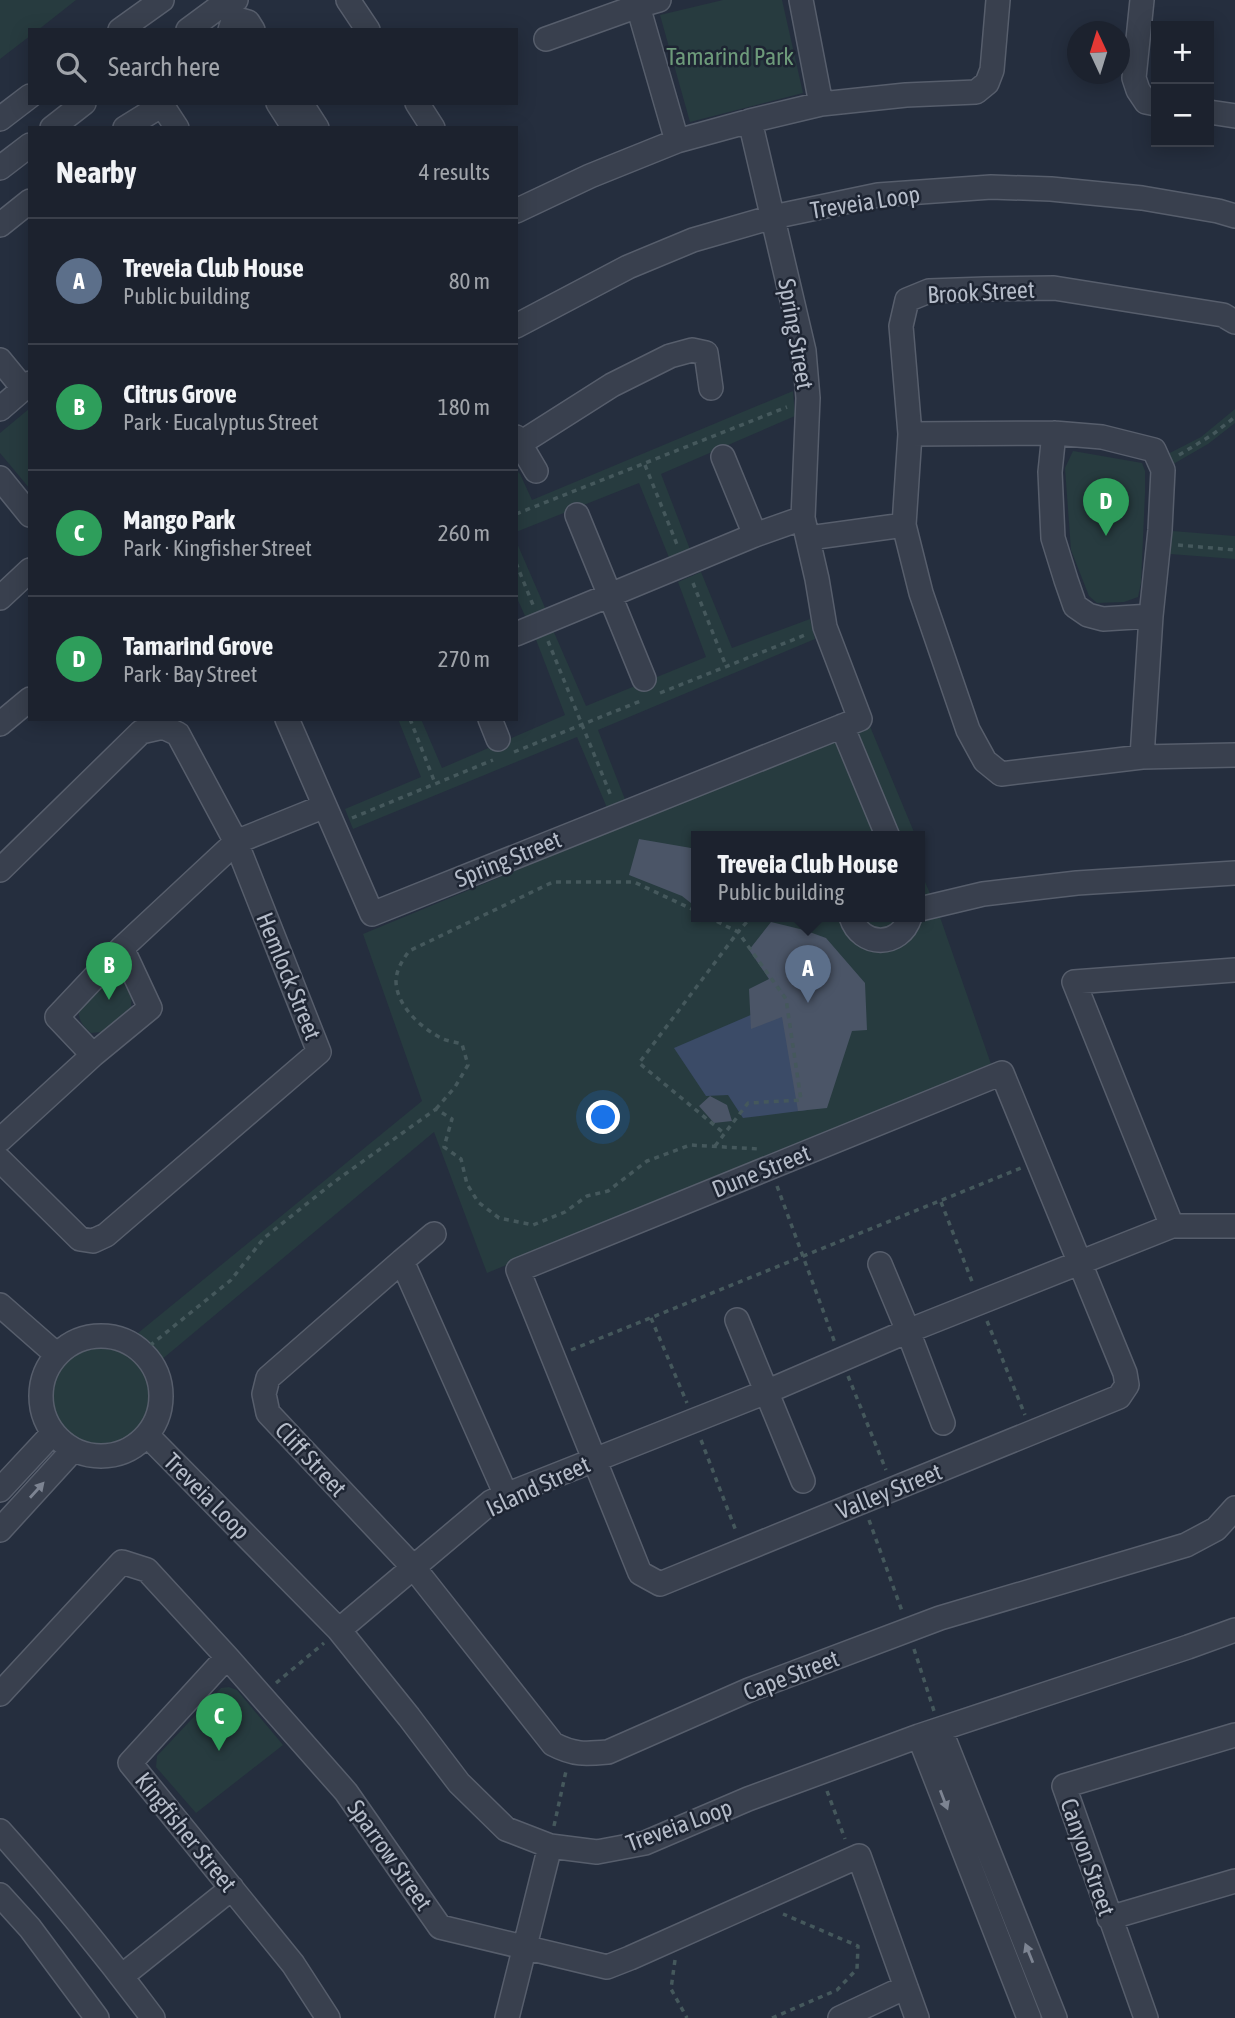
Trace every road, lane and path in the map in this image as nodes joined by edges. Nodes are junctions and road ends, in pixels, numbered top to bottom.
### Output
1 (162, 0) edge
2 (348, 0) edge
3 (801, 0) edge
4 (998, 0) edge
5 (1142, 0) edge
6 (649, 3) edge
7 (235, 14) edge
8 (123, 28) edge
9 (191, 28) edge
10 (367, 28) edge
11 (546, 39) dead end
12 (28, 98) edge
13 (1151, 103) edge
14 (821, 104) junction
15 (81, 105) edge
16 (162, 105) edge
17 (162, 105) edge
18 (279, 105) edge
19 (301, 105) edge
20 (418, 105) edge
21 (1214, 113) edge
22 (1235, 116) edge
23 (0, 119) edge
24 (750, 121) junction
25 (55, 126) edge
26 (128, 126) edge
27 (176, 126) edge
28 (293, 126) edge
29 (316, 126) edge
30 (432, 126) edge
31 (677, 141) junction
32 (28, 147) edge
33 (0, 168) edge
34 (28, 203) edge
35 (518, 210) edge
36 (1235, 216) edge
37 (773, 217) junction
38 (0, 225) edge
39 (1235, 322) edge
40 (518, 325) edge
41 (0, 360) edge
42 (26, 385) edge
43 (711, 388) dead end
44 (808, 398) junction
45 (0, 409) edge
46 (1235, 417) edge
47 (1054, 433) junction
48 (910, 434) junction
49 (518, 442) edge
50 (723, 457) dead end
51 (1160, 464) junction
52 (536, 471) dead end
53 (0, 478) edge
54 (28, 513) edge
55 (518, 513) edge
56 (577, 515) dead end
57 (904, 524) junction
58 (806, 528) junction
59 (755, 535) junction
60 (1158, 544) junction
61 (1235, 550) edge
62 (518, 568) edge
63 (28, 572) edge
64 (609, 596) junction
65 (0, 598) edge
66 (1151, 616) junction
67 (541, 624) junction
68 (825, 627) junction
69 (518, 633) edge
70 (647, 691) junction
71 (28, 701) edge
72 (294, 721) edge
73 (411, 721) edge
74 (0, 724) edge
75 (583, 724) junction
76 (845, 735) junction
77 (497, 743) edge
78 (1235, 755) edge
79 (1142, 757) junction
80 (435, 783) junction
81 (618, 814) junction
82 (330, 816) junction
83 (885, 831) edge
84 (236, 842) junction
85 (1235, 859) edge
86 (0, 870) edge
87 (1235, 873) edge
88 (925, 894) edge
89 (925, 908) edge
90 (691, 909) edge
91 (718, 922) edge
92 (747, 922) edge
93 (853, 922) edge
94 (907, 922) edge
95 (738, 932) junction
96 (122, 948) junction
97 (1235, 970) edge
98 (93, 1055) junction
99 (436, 1109) dead end
100 (725, 1134) junction
101 (0, 1140) edge
102 (715, 1146) dead end
103 (0, 1160) edge
104 (1038, 1161) junction
105 (1172, 1226) junction
106 (1235, 1226) edge
107 (434, 1234) dead end
108 (402, 1261) junction
109 (880, 1264) dead end
110 (1079, 1264) junction
111 (0, 1305) edge
112 (737, 1320) dead end
113 (908, 1331) junction
114 (57, 1355) junction
115 (553, 1358) junction
116 (766, 1392) junction
117 (943, 1423) dead end
118 (53, 1433) junction
119 (147, 1435) junction
120 (73, 1450) junction
121 (593, 1460) junction
122 (803, 1481) dead end
123 (0, 1490) edge
124 (506, 1495) junction
125 (1235, 1508) edge
126 (0, 1530) edge
127 (415, 1568) junction
128 (339, 1630) junction
129 (1235, 1630) edge
130 (228, 1657) junction
131 (0, 1694) edge
132 (261, 1696) junction
133 (930, 1732) junction
134 (1235, 1735) edge
135 (570, 1752) junction
136 (820, 1773) junction
137 (0, 1831) edge
138 (550, 1846) junction
139 (853, 1859) junction
140 (1235, 1881) edge
141 (232, 1888) junction
142 (0, 1895) edge
143 (772, 1918) dead end
144 (1109, 1918) junction
145 (524, 1947) junction
146 (675, 1961) dead end
147 (122, 1976) junction
148 (906, 1987) junction
149 (97, 2018) edge
150 (153, 2018) edge
151 (328, 2018) edge
152 (507, 2018) edge
153 (687, 2018) edge
154 (772, 2018) edge
155 (840, 2018) edge
156 (918, 2018) edge
157 (1029, 2018) edge
158 (1055, 2018) edge
159 (1146, 2018) edge

1 - 8 street
2 - 10 street
3 - 14 street
4 - 14 street
5 - 13 street
6 - 11 street
6 - 31 street
7 - 9 street
12 - 23 street
14 - 24 street
15 - 25 street
16 - 26 street
17 - 27 street
18 - 28 street
19 - 29 street
20 - 30 street
21 - 22 street
24 - 31 street
24 - 37 street, Spring Street
31 - 35 street
32 - 33 street
34 - 38 street
36 - 37 street, Treveia Loop
37 - 40 street, Treveia Loop
37 - 44 street, Spring Street
39 - 48 street, Brook Street
41 - 42 street
42 - 45 street
43 - 49 street
44 - 55 path
44 - 58 street, Spring Street
46 - 51 path
47 - 48 street
47 - 51 street
47 - 66 street
48 - 57 street, Brook Street
49 - 52 street
50 - 59 street
51 - 60 street
53 - 54 street
56 - 64 street
57 - 58 street
57 - 79 street, Brook Street
58 - 59 street
58 - 68 street, Spring Street
59 - 64 street
60 - 61 path
60 - 66 street
62 - 67 path
63 - 65 street
64 - 67 street
64 - 70 street
66 - 79 street
67 - 69 street
67 - 75 path
68 - 70 path
68 - 76 street, Spring Street
70 - 75 path
71 - 74 street
72 - 82 street, Spring Street
73 - 80 path
75 - 77 path
75 - 81 path
76 - 81 street, Spring Street
76 - 83 street
77 - 80 path
78 - 79 street, Brook Street
80 - 82 path
81 - 82 street, Spring Street
82 - 84 street
84 - 86 street, Hemlock Street
84 - 96 street
84 - 103 street, Hemlock Street
85 - 88 street
87 - 89 street
90 - 99 path
91 - 95 path
92 - 95 path
93 - 94 street
95 - 100 path
95 - 100 path
96 - 98 street
96 - 98 street
97 - 105 street
98 - 101 street
100 - 102 path
104 - 110 street, Dune Street
104 - 115 path
104 - 115 street, Dune Street
105 - 106 street, Island Street
105 - 110 street, Island Street
107 - 108 street, Cliff Street
108 - 124 street
108 - 127 street, Cliff Street
109 - 113 street
110 - 113 street, Island Street
110 - 121 street, Valley Street
111 - 114 street
112 - 116 street
113 - 116 street, Island Street
113 - 117 street
114 - 118 street
114 - 119 street
115 - 121 street, Dune Street
116 - 121 street, Island Street
116 - 122 street
118 - 120 street
118 - 123 street
119 - 120 street
119 - 128 street, Treveia Loop
126 -> 120 street
121 - 124 street, Island Street
124 - 127 street, Island Street
125 - 135 street, Cape Street
127 - 128 street, Island Street
127 - 135 street
128 - 132 path
128 - 138 street, Treveia Loop
129 - 133 street, Treveia Loop
130 - 131 street, Sparrow Street
130 - 132 street, Sparrow Street
130 - 141 street, Kingfisher Street
132 - 145 street, Sparrow Street
133 - 136 street, Treveia Loop
133 -> 157 street
158 -> 133 street
134 - 144 street, Canyon Street
135 - 138 path
136 - 138 street, Treveia Loop
136 - 139 path
137 - 147 street
138 - 145 street
139 - 145 street, Sparrow Street
139 - 148 street
140 - 144 street
141 - 147 street
141 - 151 street, Kingfisher Street
142 - 149 street
143 - 154 path
144 - 159 street, Canyon Street
145 - 152 street
146 - 153 path
147 - 150 street
148 - 155 street
148 - 156 street

